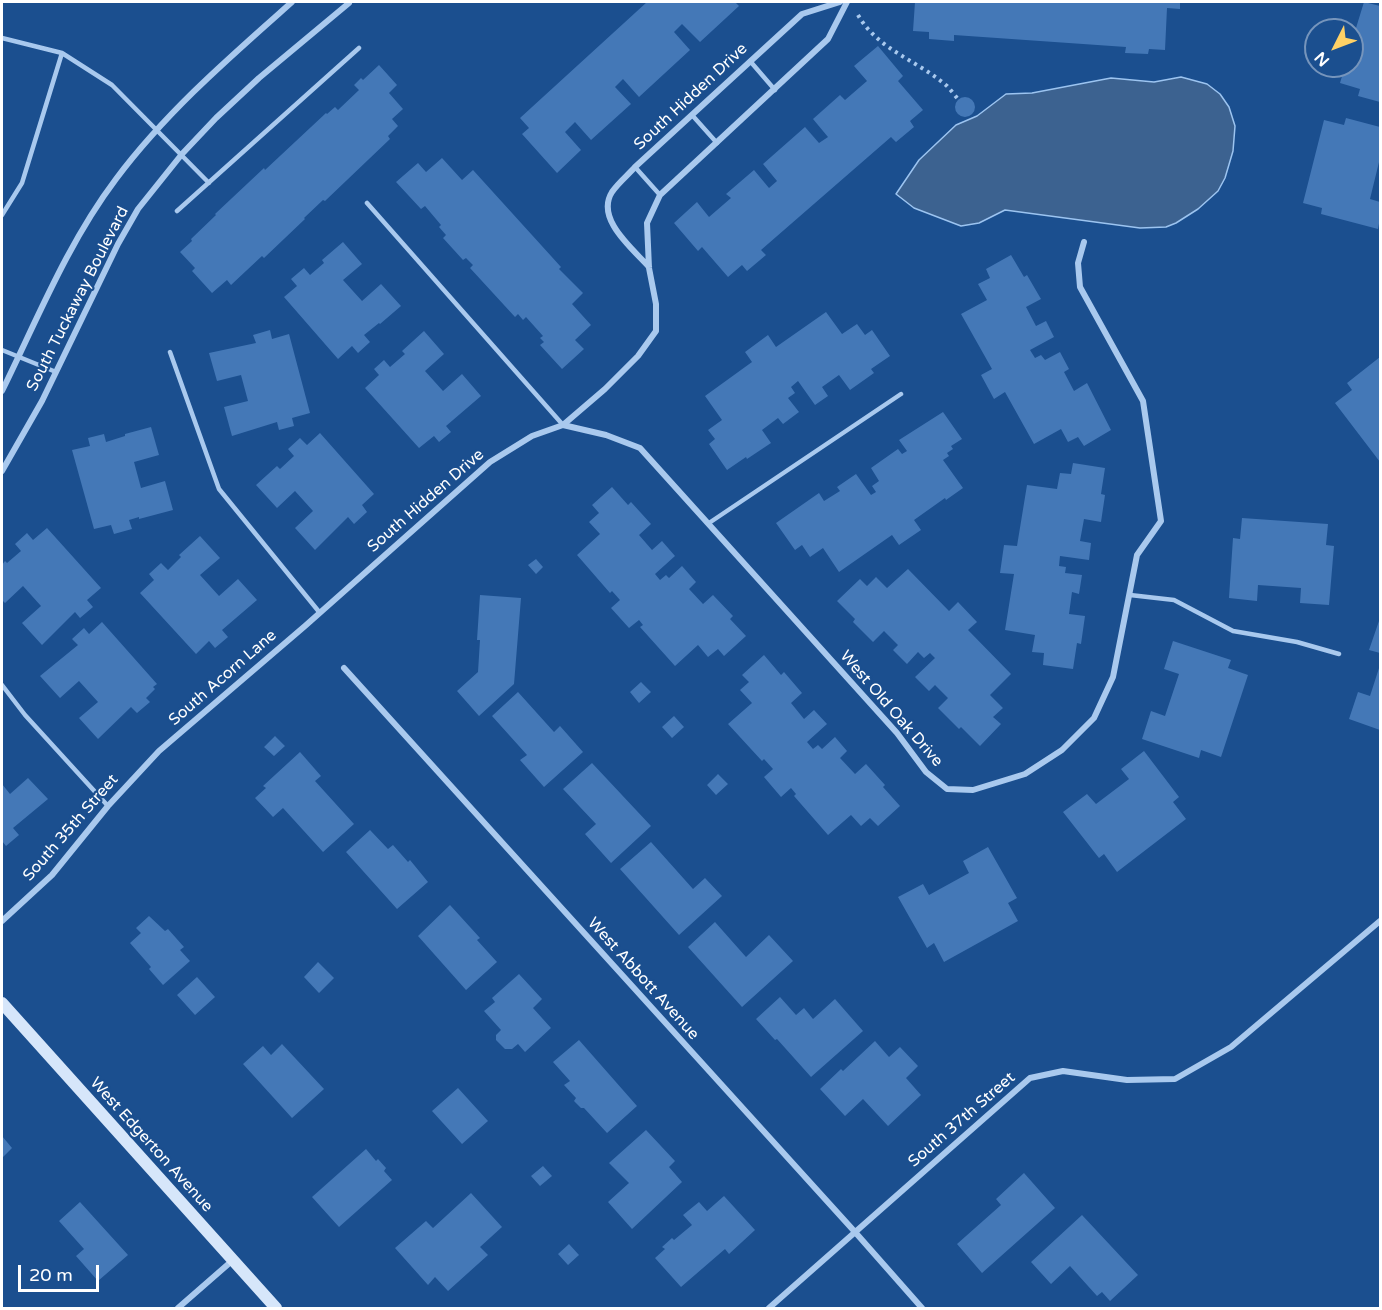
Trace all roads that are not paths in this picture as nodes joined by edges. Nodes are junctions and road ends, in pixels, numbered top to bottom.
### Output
1 (292, 2) edge
2 (348, 2) edge
3 (840, 2) edge
4 (847, 2) edge
5 (2, 38) edge
6 (359, 48) dead end
7 (62, 53) junction
8 (750, 61) junction
9 (775, 90) junction
10 (692, 115) junction
11 (158, 130) junction
12 (717, 143) junction
13 (182, 154) junction
14 (635, 167) junction
15 (209, 183) junction
16 (660, 195) junction
17 (367, 203) dead end
18 (177, 211) dead end
19 (2, 215) edge
20 (1084, 242) dead end
21 (649, 268) junction
22 (2, 350) edge
23 (170, 352) dead end
24 (18, 357) junction
25 (56, 372) junction
26 (2, 391) edge
27 (901, 394) dead end
28 (563, 425) junction
29 (2, 471) edge
30 (709, 522) junction
31 (1130, 595) junction
32 (320, 613) junction
33 (305, 626) joint
34 (1339, 654) dead end
35 (344, 668) dead end
36 (2, 685) edge
37 (159, 751) joint
38 (108, 806) junction
39 (2, 921) edge
40 (1380, 921) edge
41 (2, 1003) edge
42 (855, 1232) junction
43 (232, 1260) junction
44 (178, 1308) edge
45 (276, 1308) edge
46 (769, 1308) edge
47 (922, 1308) edge

1 - 11 street, South Tuckaway Boulevard
2 - 13 street, South Tuckaway Boulevard
3 - 8 street, South Hidden Drive
4 - 9 street, South Hidden Drive
5 - 7 lane
6 - 15 lane
7 - 11 lane
7 - 19 lane
8 - 9 lane
8 - 10 street, South Hidden Drive
9 - 12 street, South Hidden Drive
10 - 12 lane
10 - 14 street, South Hidden Drive
11 - 13 lane
11 - 24 street, South Tuckaway Boulevard
12 - 16 street, South Hidden Drive
13 - 15 lane
13 - 25 street, South Tuckaway Boulevard
14 - 16 lane
14 - 21 street, South Hidden Drive
15 - 18 lane
16 - 21 street, South Hidden Drive
17 - 28 lane
20 - 31 street, West Old Oak Drive
21 - 28 street, South Hidden Drive
22 - 24 lane
23 - 32 lane
24 - 25 lane
24 - 26 street, South Tuckaway Boulevard
25 - 29 street, South Tuckaway Boulevard
27 - 30 lane
28 - 30 street, West Old Oak Drive
28 - 32 street, South Hidden Drive
30 - 31 street, West Old Oak Drive
31 - 34 lane
32 - 33 street, South Hidden Drive
33 - 37 street, South Acorn Lane
35 - 42 street, West Abbott Avenue
36 - 38 lane
37 - 38 street, South 35th Street
38 - 39 street, South 35th Street
40 - 42 street, South 37th Street
41 - 43 street, West Edgerton Avenue
42 - 46 street, South 37th Street
42 - 47 street, West Abbott Avenue
43 - 44 street
43 - 45 street, West Edgerton Avenue

